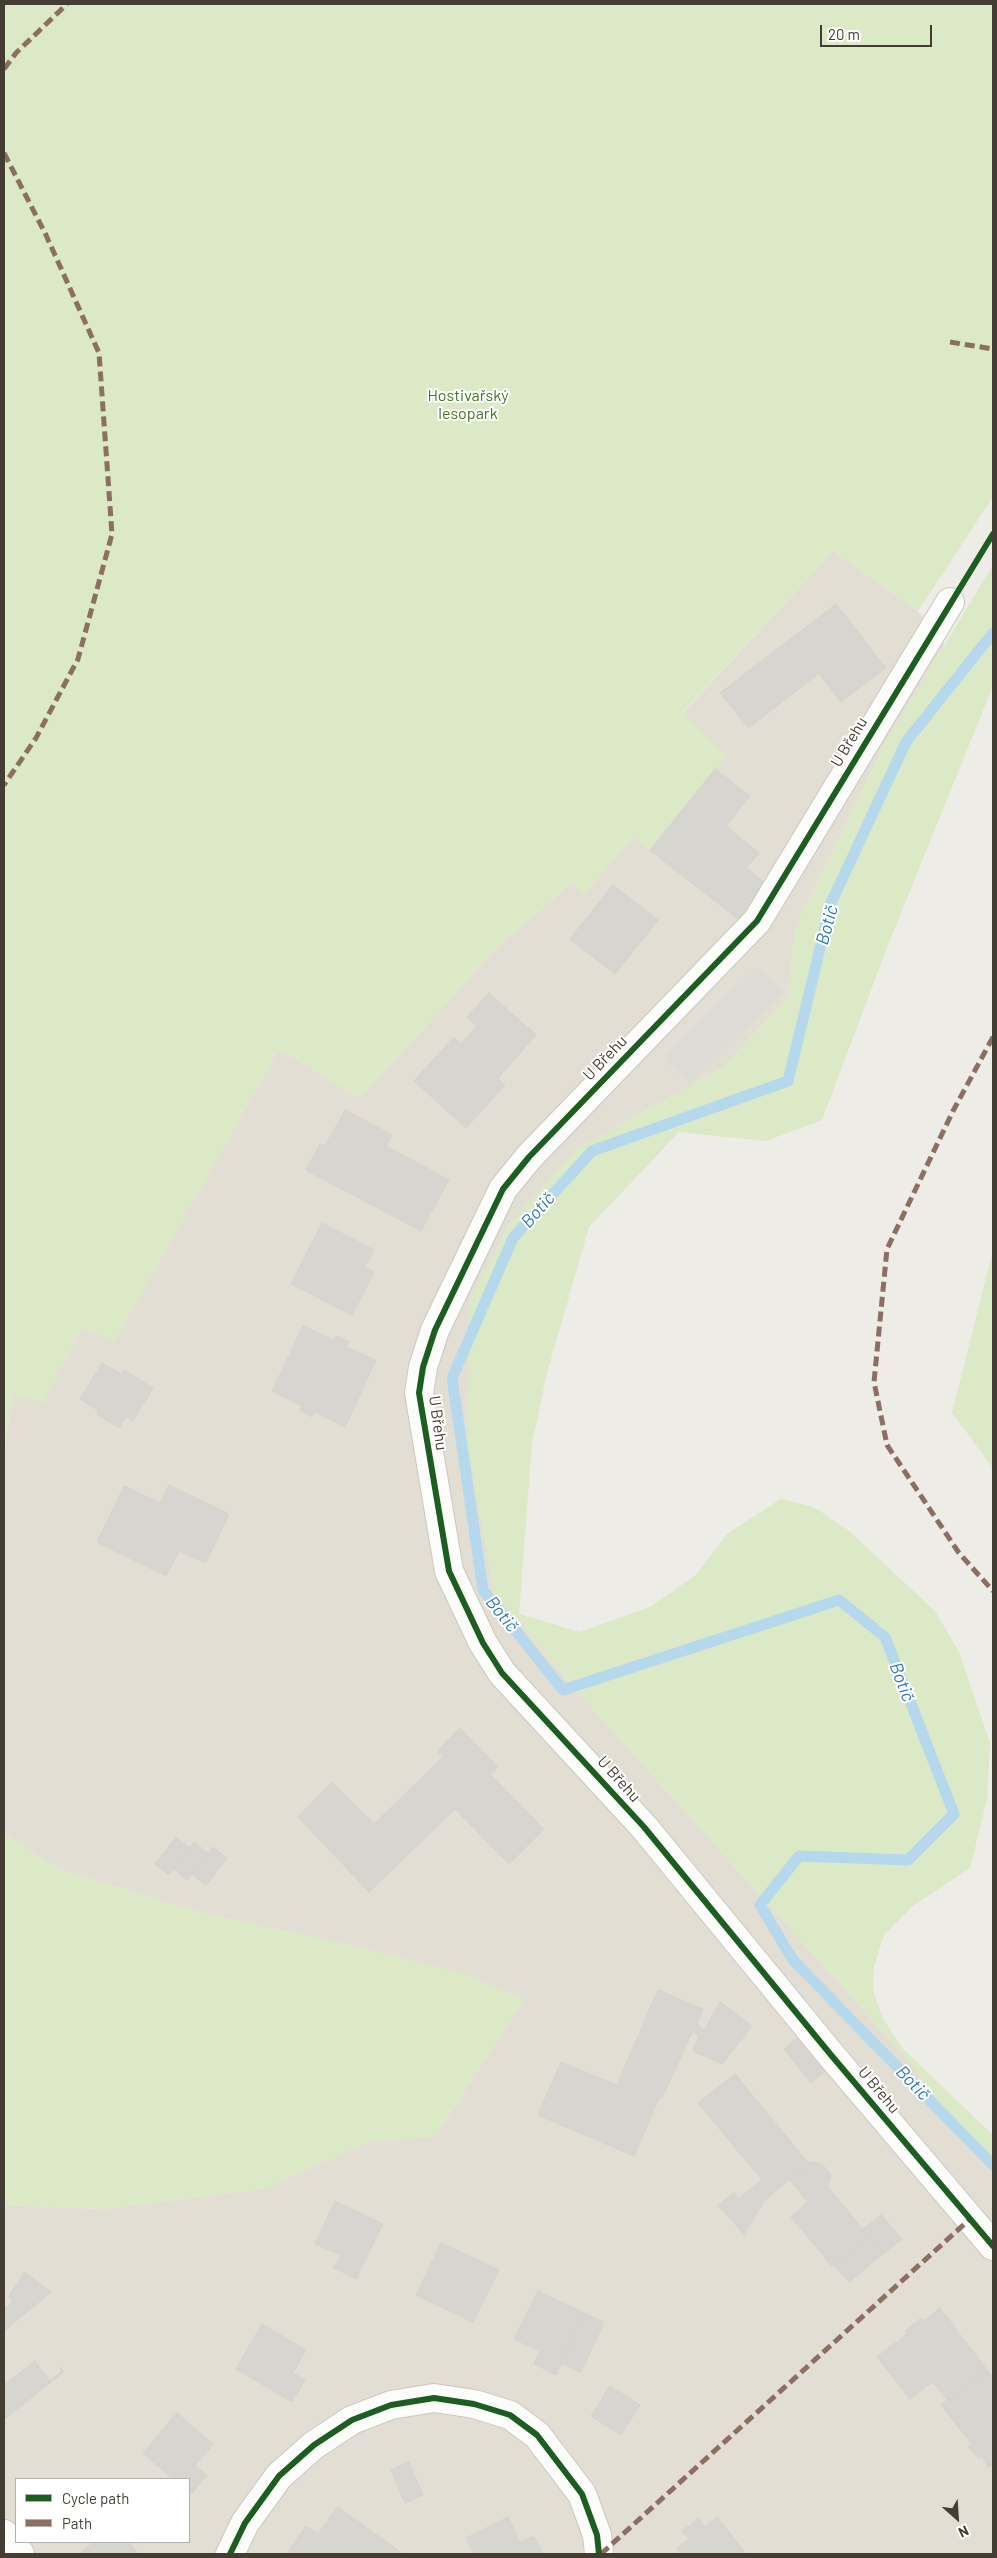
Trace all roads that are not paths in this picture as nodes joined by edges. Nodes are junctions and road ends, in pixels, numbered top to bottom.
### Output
1 (950, 602) dead end
2 (993, 2246) edge
3 (4, 2534) edge
4 (20, 2554) edge
5 (230, 2554) edge
6 (599, 2554) edge

1 - 2 street, U Břehu
3 - 4 street
5 - 6 street

